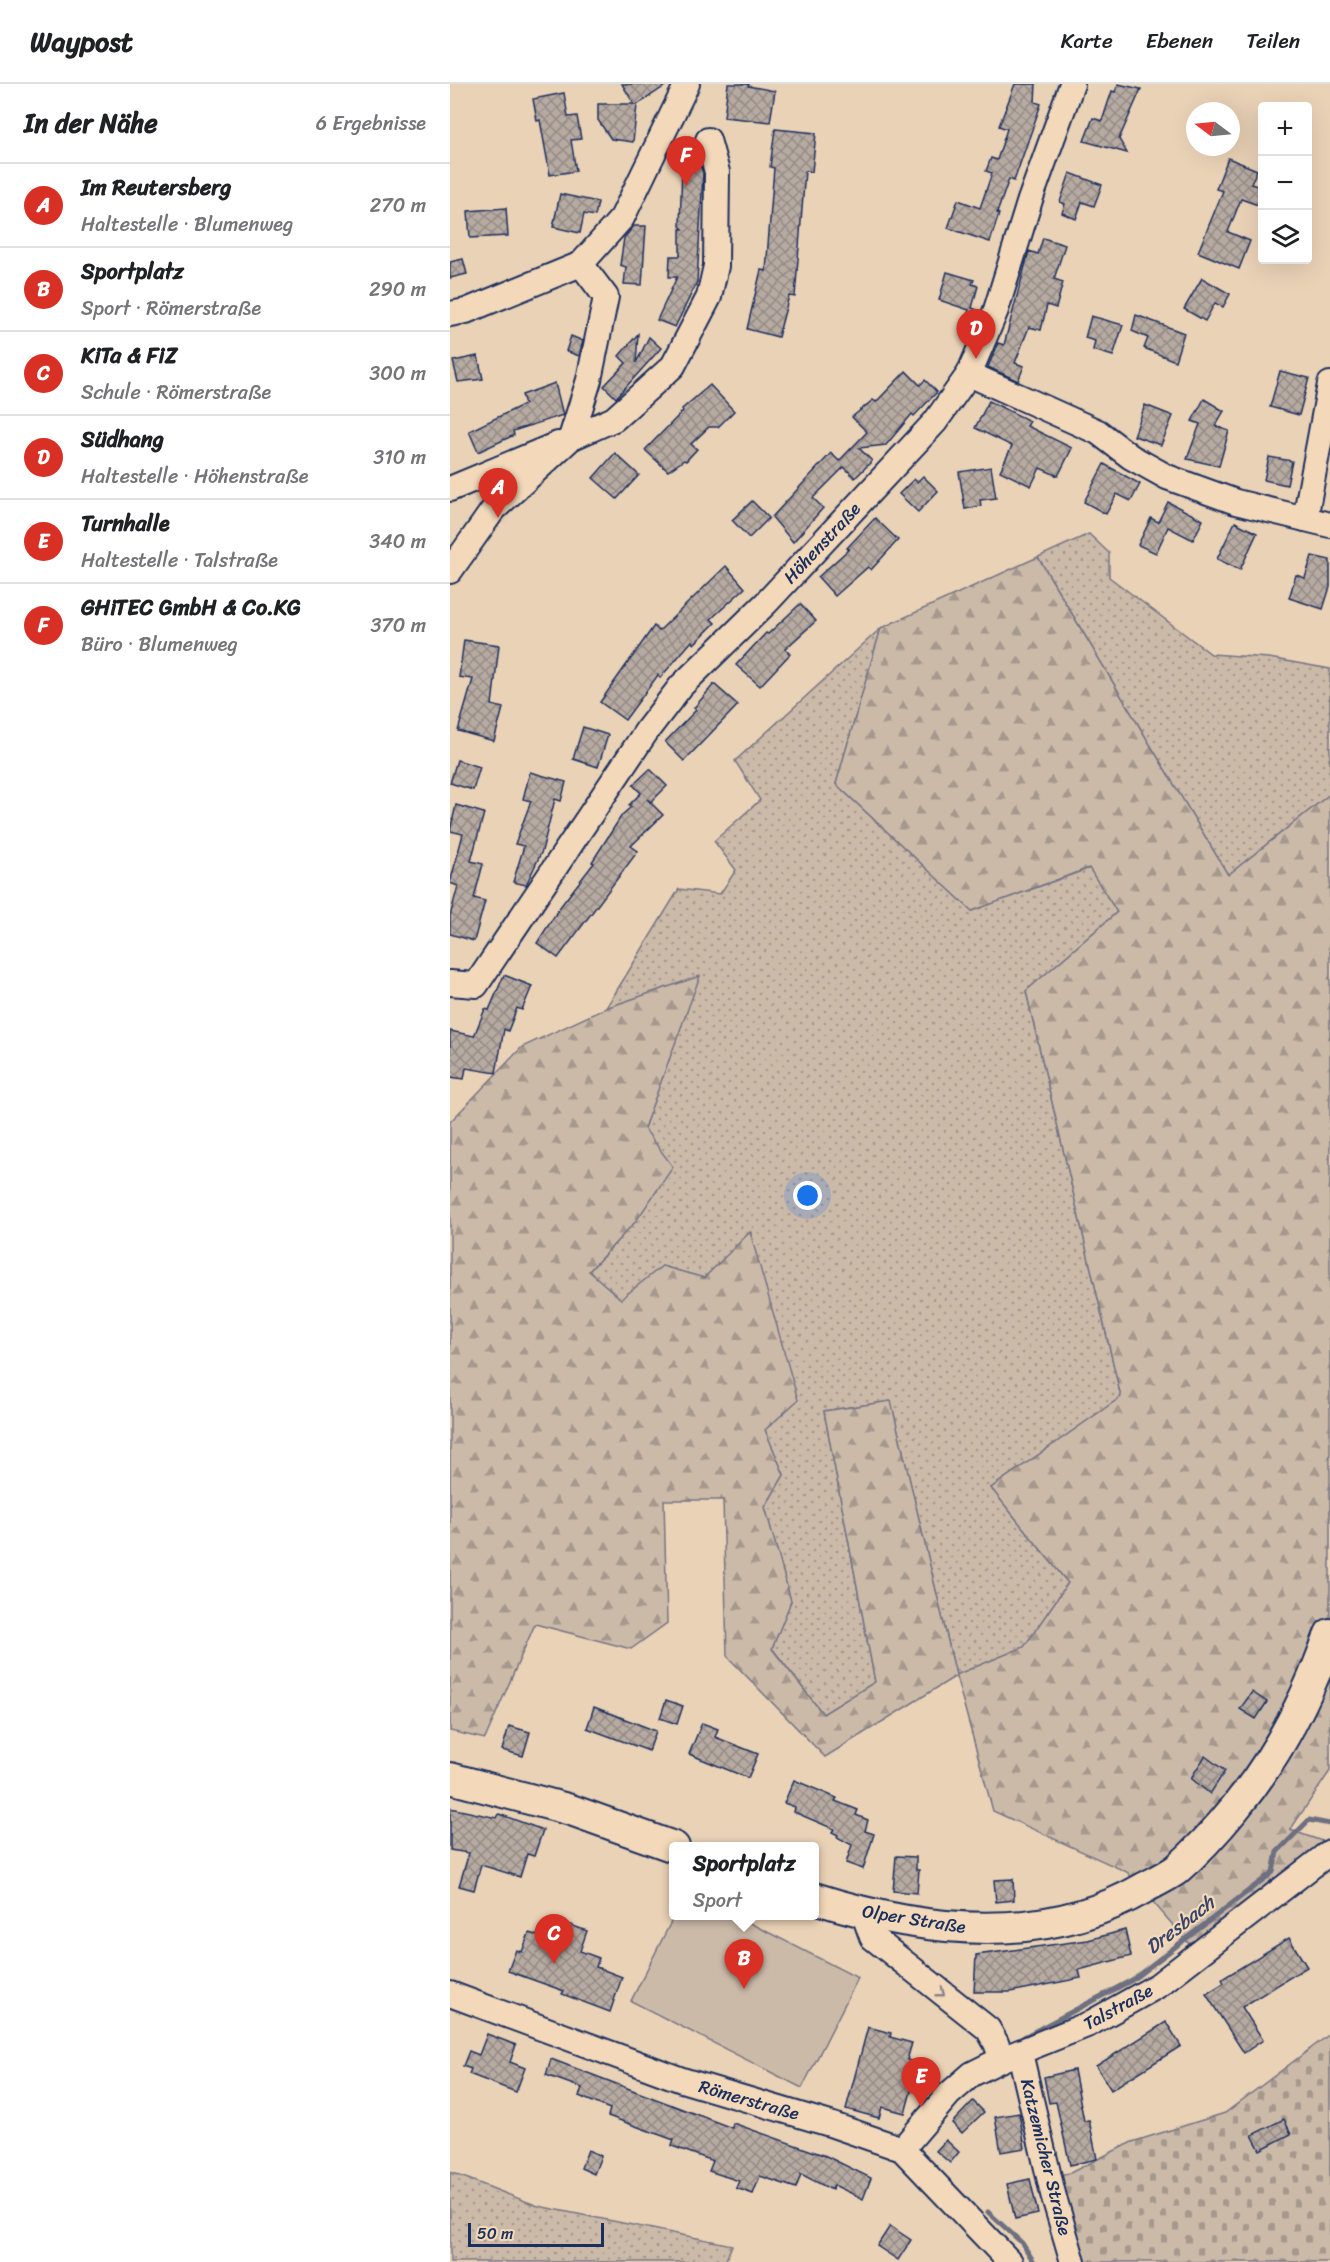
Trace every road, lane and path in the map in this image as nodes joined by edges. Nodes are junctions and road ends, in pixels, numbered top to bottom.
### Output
1 (687, 84) edge
2 (1072, 84) edge
3 (708, 141) dead end
4 (581, 264) junction
5 (450, 314) edge
6 (969, 374) junction
7 (1330, 384) edge
8 (571, 438) junction
9 (450, 489) edge
10 (1305, 519) junction
11 (1330, 525) edge
12 (450, 571) edge
13 (450, 984) edge
14 (1330, 1634) edge
15 (450, 1778) edge
16 (669, 1845) edge
17 (1330, 1852) edge
18 (819, 1899) edge
19 (862, 1912) junction
20 (450, 1994) edge
21 (1011, 2056) junction
22 (902, 2149) junction
23 (1010, 2262) edge
24 (1073, 2262) edge

1 - 4 street
2 - 6 street, Höhenstraße
3 - 8 street
4 - 5 street
4 - 8 street
6 - 10 street
6 - 13 street, Höhenstraße
7 - 10 street
8 - 9 street
8 - 12 street
10 - 11 street
14 - 19 main road, Olper Straße
15 - 16 main road
17 - 21 street, Talstraße
18 - 19 main road, Olper Straße
19 -> 21 street, Katzemicher Straße
20 - 22 street, Römerstraße
21 - 22 street, Talstraße
21 - 24 street, Katzemicher Straße
22 - 23 street, Römerstraße

